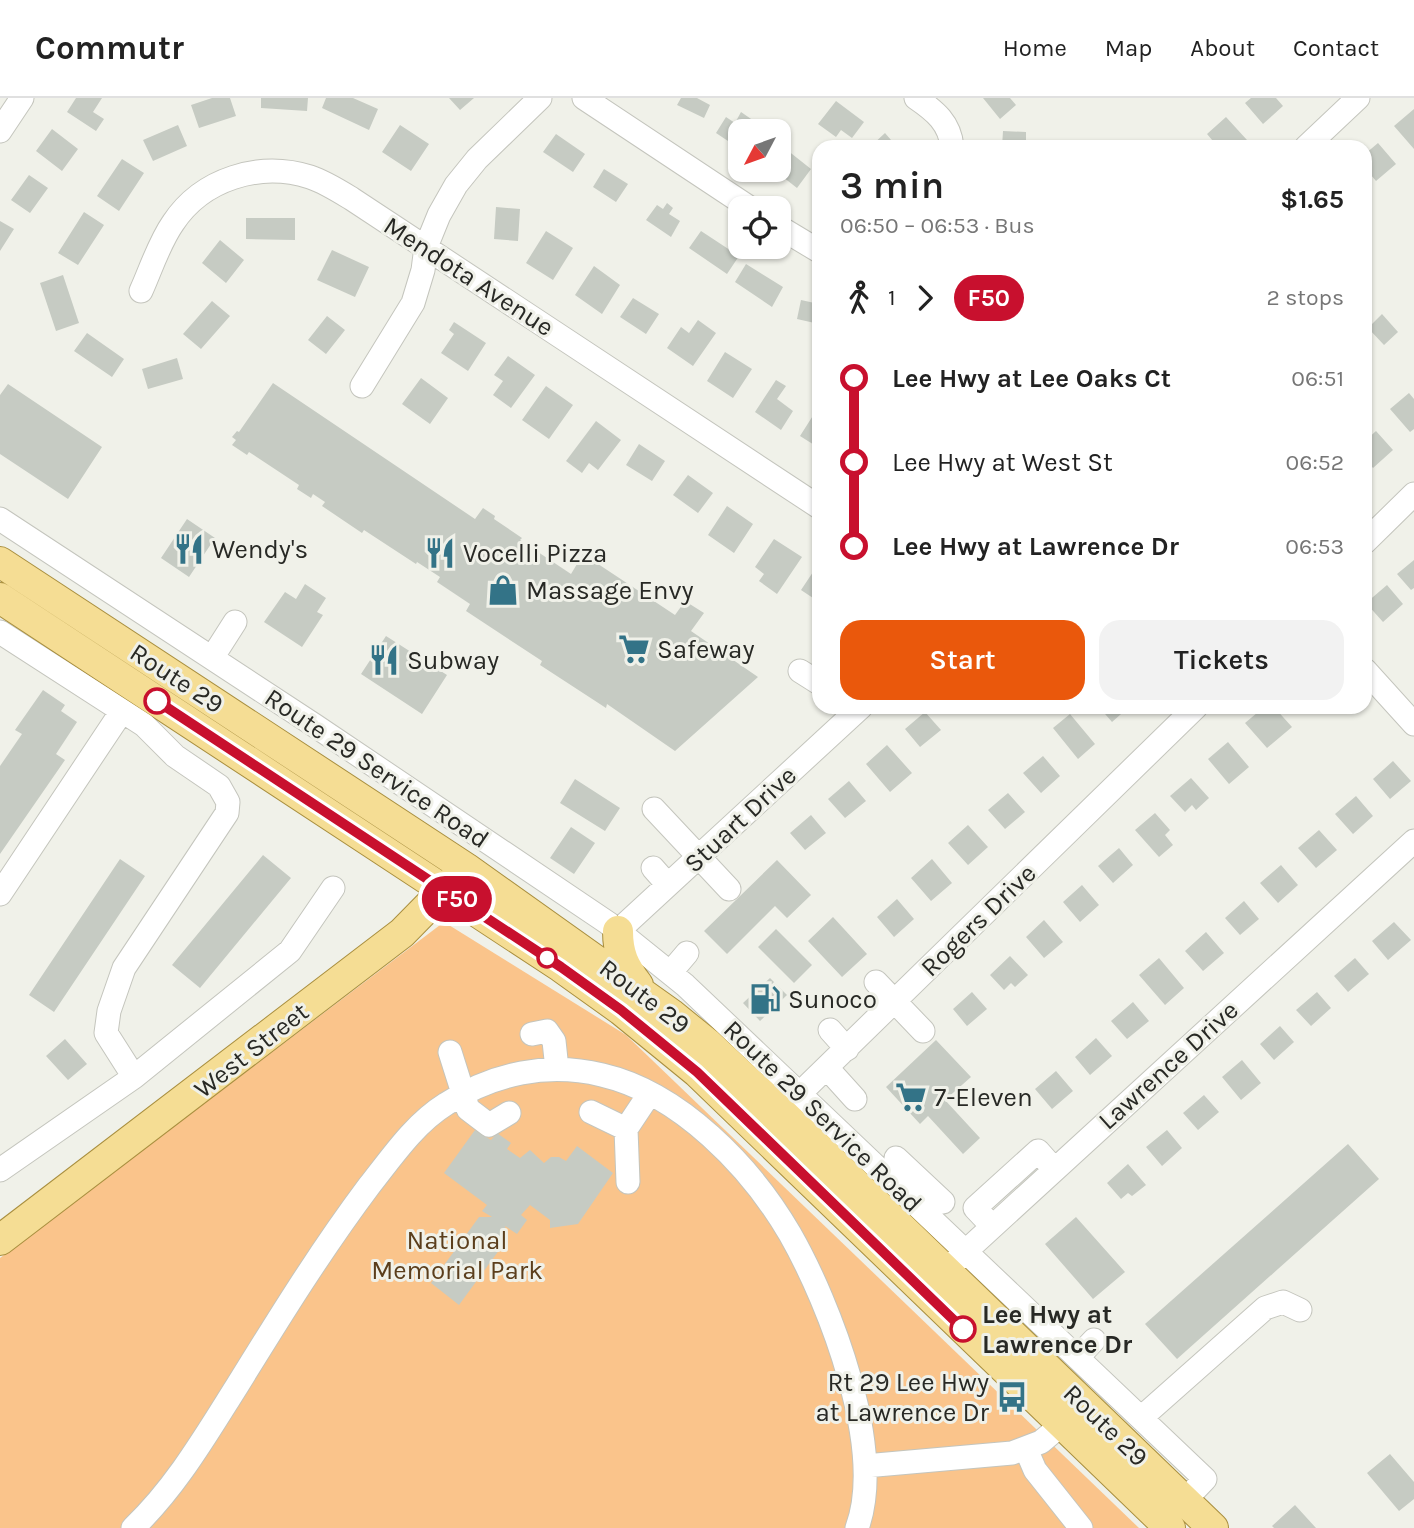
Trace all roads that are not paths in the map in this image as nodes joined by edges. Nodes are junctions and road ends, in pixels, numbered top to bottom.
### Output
1 (22, 98) edge
2 (540, 98) edge
3 (584, 98) edge
4 (916, 98) edge
5 (1359, 98) edge
6 (0, 131) edge
7 (951, 140) edge
8 (1314, 140) edge
9 (732, 196) edge
10 (791, 234) edge
11 (426, 247) junction
12 (812, 247) edge
13 (141, 291) dead end
14 (362, 386) dead end
15 (1414, 494) edge
16 (812, 502) edge
17 (0, 519) edge
18 (1372, 535) edge
19 (0, 562) edge
20 (107, 589) junction
21 (0, 598) edge
22 (89, 620) junction
23 (235, 622) dead end
24 (0, 632) edge
25 (212, 658) junction
26 (1372, 678) edge
27 (122, 711) junction
28 (177, 713) junction
29 (853, 714) edge
30 (1189, 714) edge
31 (1414, 724) edge
32 (159, 741) junction
33 (654, 809) dead end
34 (484, 840) junction
35 (1414, 841) edge
36 (700, 857) junction
37 (467, 868) junction
38 (653, 868) dead end
39 (668, 885) junction
40 (333, 888) dead end
41 (729, 889) dead end
42 (444, 891) junction
43 (0, 894) edge
44 (618, 931) junction
45 (687, 953) dead end
46 (670, 973) junction
47 (876, 982) dead end
48 (645, 994) junction
49 (894, 1002) junction
50 (830, 1030) dead end
51 (923, 1031) dead end
52 (531, 1034) dead end
53 (847, 1049) junction
54 (450, 1052) dead end
55 (827, 1068) junction
56 (557, 1069) junction
57 (134, 1077) junction
58 (464, 1093) junction
59 (650, 1093) junction
60 (855, 1099) dead end
61 (791, 1103) junction
62 (592, 1112) dead end
63 (509, 1113) dead end
64 (626, 1129) junction
65 (761, 1133) junction
66 (895, 1158) dead end
67 (0, 1170) edge
68 (628, 1182) dead end
69 (942, 1202) junction
70 (0, 1240) edge
71 (945, 1272) junction
72 (1300, 1310) dead end
73 (1094, 1340) dead end
74 (1078, 1357) junction
75 (1084, 1404) junction
76 (1141, 1418) junction
77 (1062, 1424) junction
78 (1027, 1449) junction
79 (865, 1466) junction
80 (1184, 1501) junction
81 (1166, 1526) edge
82 (133, 1528) edge
83 (858, 1528) edge
84 (1081, 1528) edge
85 (1213, 1528) edge

1 - 6 street
2 - 11 street
3 - 9 street
4 - 7 street
5 - 8 street
10 - 12 street
11 - 13 street, Mendota Avenue
11 - 14 street
11 - 16 street, Mendota Avenue
15 - 18 street
17 - 20 street, Route 29 Service Road
19 - 22 main road, Route 29
20 - 22 street
20 - 25 street, Route 29 Service Road
21 - 28 main road, Route 29
22 - 37 main road, Route 29
23 - 25 street
24 - 27 street
25 - 34 street, Route 29 Service Road
26 - 31 street
27 - 32 street
27 - 43 street
28 - 32 street
28 - 42 main road, Route 29
29 - 36 street, Stuart Drive
30 - 49 street, Rogers Drive
32 - 57 street
33 - 36 street
34 - 37 street, West Street
34 - 44 street, Route 29 Service Road
35 - 71 street, Lawrence Drive
36 - 39 street, Stuart Drive
36 - 41 street
37 - 42 main road, West Street
37 - 48 main road, Route 29
38 - 39 street
39 - 44 street, Stuart Drive
40 - 57 street
42 - 65 main road, Route 29
42 - 70 main road, West Street
44 - 46 street, Route 29 Service Road
44 - 48 main road
45 - 46 street
46 - 61 street, Route 29 Service Road
47 - 49 street
48 - 61 main road, Route 29
49 - 51 street
49 - 53 street, Rogers Drive
50 - 53 street
52 - 56 street
53 - 55 street, Rogers Drive
54 - 58 street
55 - 60 street
55 - 61 street, Rogers Drive
56 - 58 street
56 - 59 street
57 - 67 street
58 - 63 street
58 - 82 street
59 - 64 street
59 - 79 street
61 - 65 street, Rogers Drive
61 - 69 street, Route 29 Service Road
61 - 71 main road, Route 29
62 - 64 street
64 - 68 street
65 - 71 main road, Route 29
66 - 69 street
69 - 71 street, Route 29 Service Road
71 - 74 street, Route 29 Service Road
71 - 75 main road, Route 29
71 - 77 main road, Route 29
72 - 76 street
73 - 74 street
74 - 76 street, Route 29 Service Road
75 - 77 street
75 - 80 main road, Route 29
76 - 80 street, Route 29 Service Road
77 - 78 street
77 - 81 main road, Route 29
78 - 79 street
78 - 84 street
79 - 83 street
80 - 85 main road, Route 29

